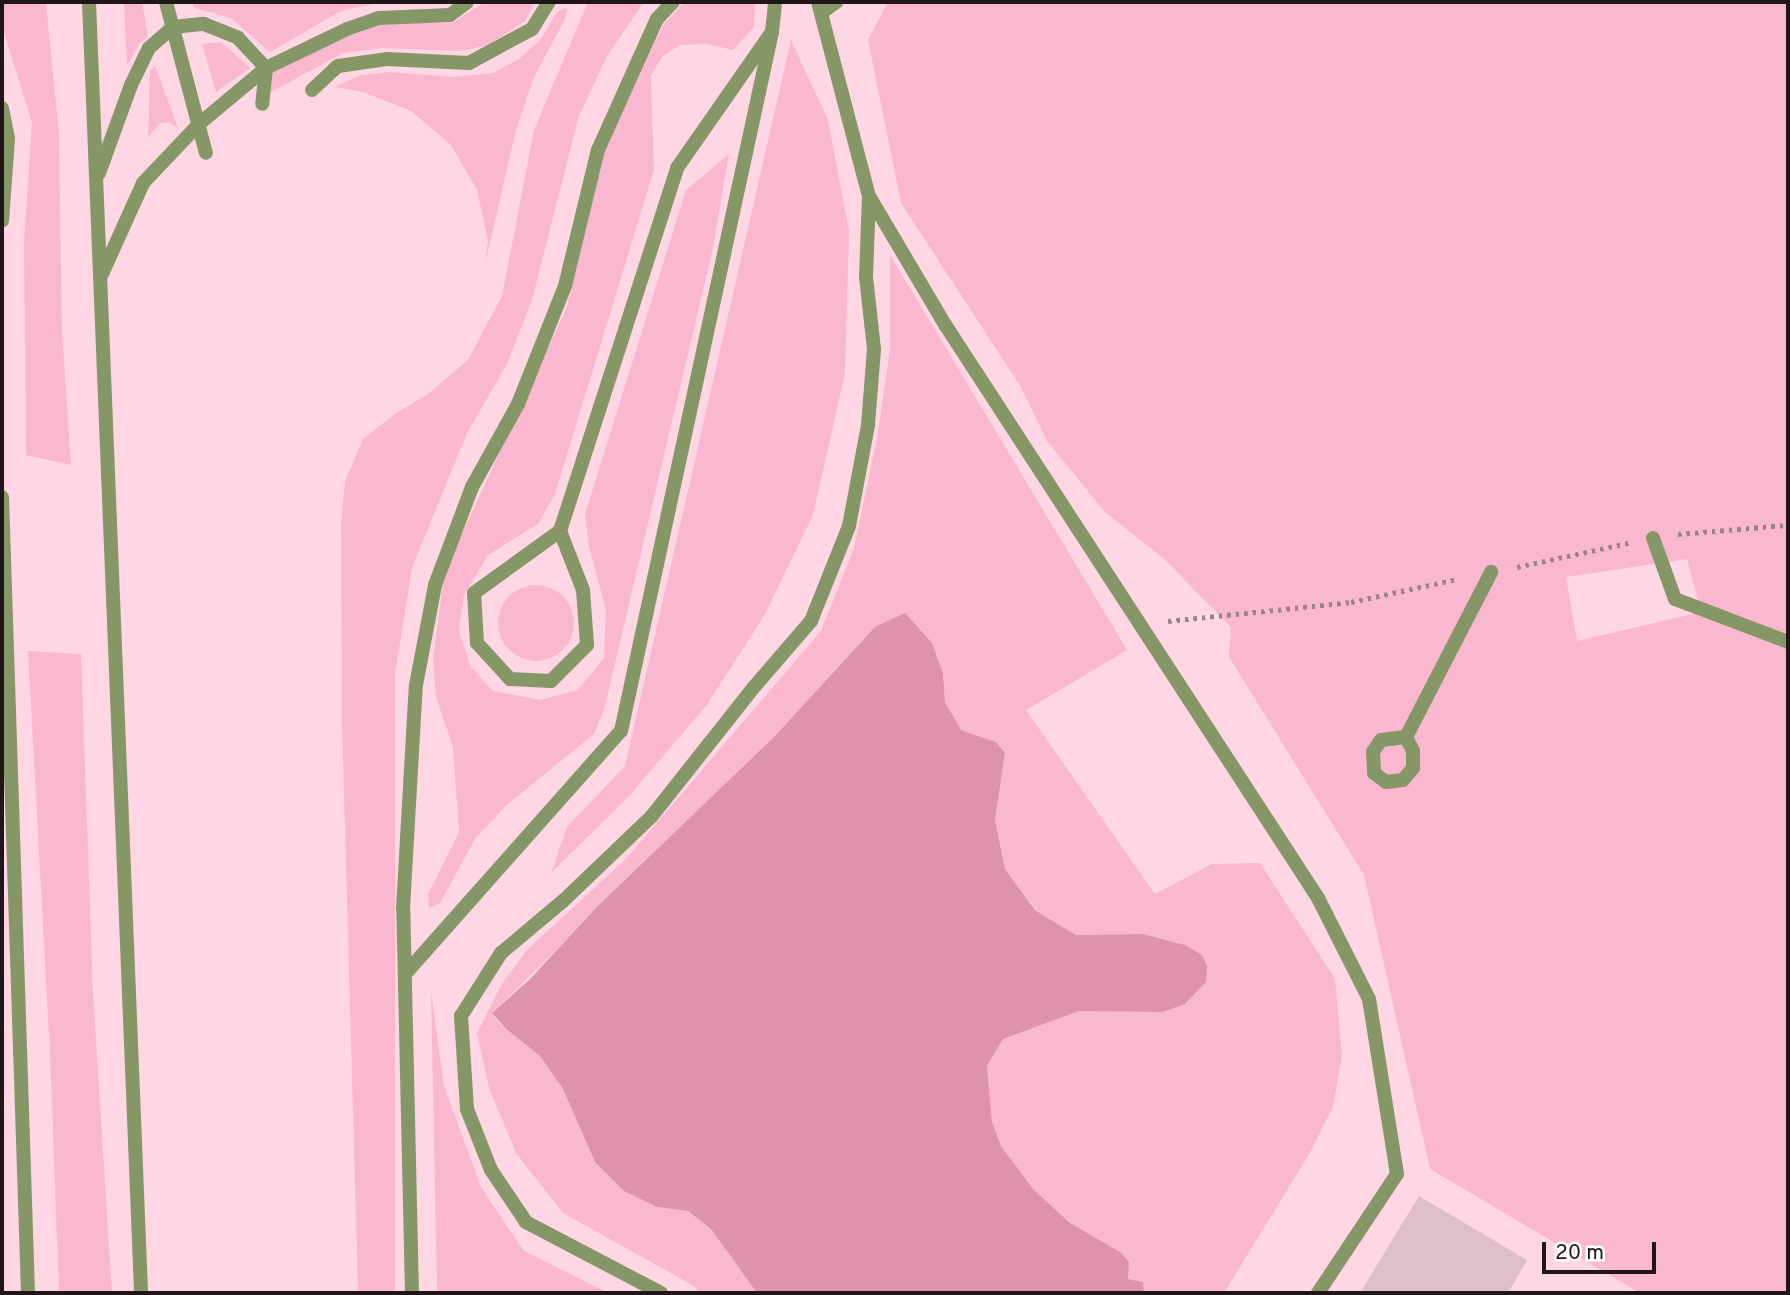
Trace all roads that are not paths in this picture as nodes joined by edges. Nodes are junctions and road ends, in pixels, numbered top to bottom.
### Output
1 (89, 2) edge
2 (166, 2) edge
3 (467, 2) edge
4 (549, 2) edge
5 (673, 2) edge
6 (775, 2) edge
7 (835, 2) edge
8 (819, 7) edge
9 (173, 27) junction
10 (772, 32) junction
11 (265, 68) junction
12 (312, 90) dead end
13 (262, 104) dead end
14 (2, 108) edge
15 (199, 124) junction
16 (206, 153) dead end
17 (97, 180) junction
18 (869, 196) junction
19 (2, 221) edge
20 (101, 278) junction
21 (2, 497) edge
22 (559, 531) junction
23 (1653, 538) dead end
24 (1491, 572) dead end
25 (1788, 642) edge
26 (1406, 737) dead end
27 (405, 974) junction
28 (28, 1293) edge
29 (141, 1293) edge
30 (412, 1293) edge
31 (661, 1293) edge
32 (1318, 1293) edge

1 - 17 lane
2 - 9 lane
3 - 11 lane
4 - 12 lane
5 - 27 lane
6 - 10 lane
7 - 8 lane
8 - 18 lane
9 - 11 lane
9 - 15 lane
9 - 17 lane
10 - 22 lane
10 - 27 lane
11 - 13 lane
11 - 15 lane
14 - 19 lane
15 - 16 lane
15 - 20 lane
17 - 20 lane
18 - 31 lane
18 - 32 lane
20 - 29 lane
21 - 28 lane
22 - 22 lane
23 - 25 lane
24 - 26 lane
27 - 30 lane

